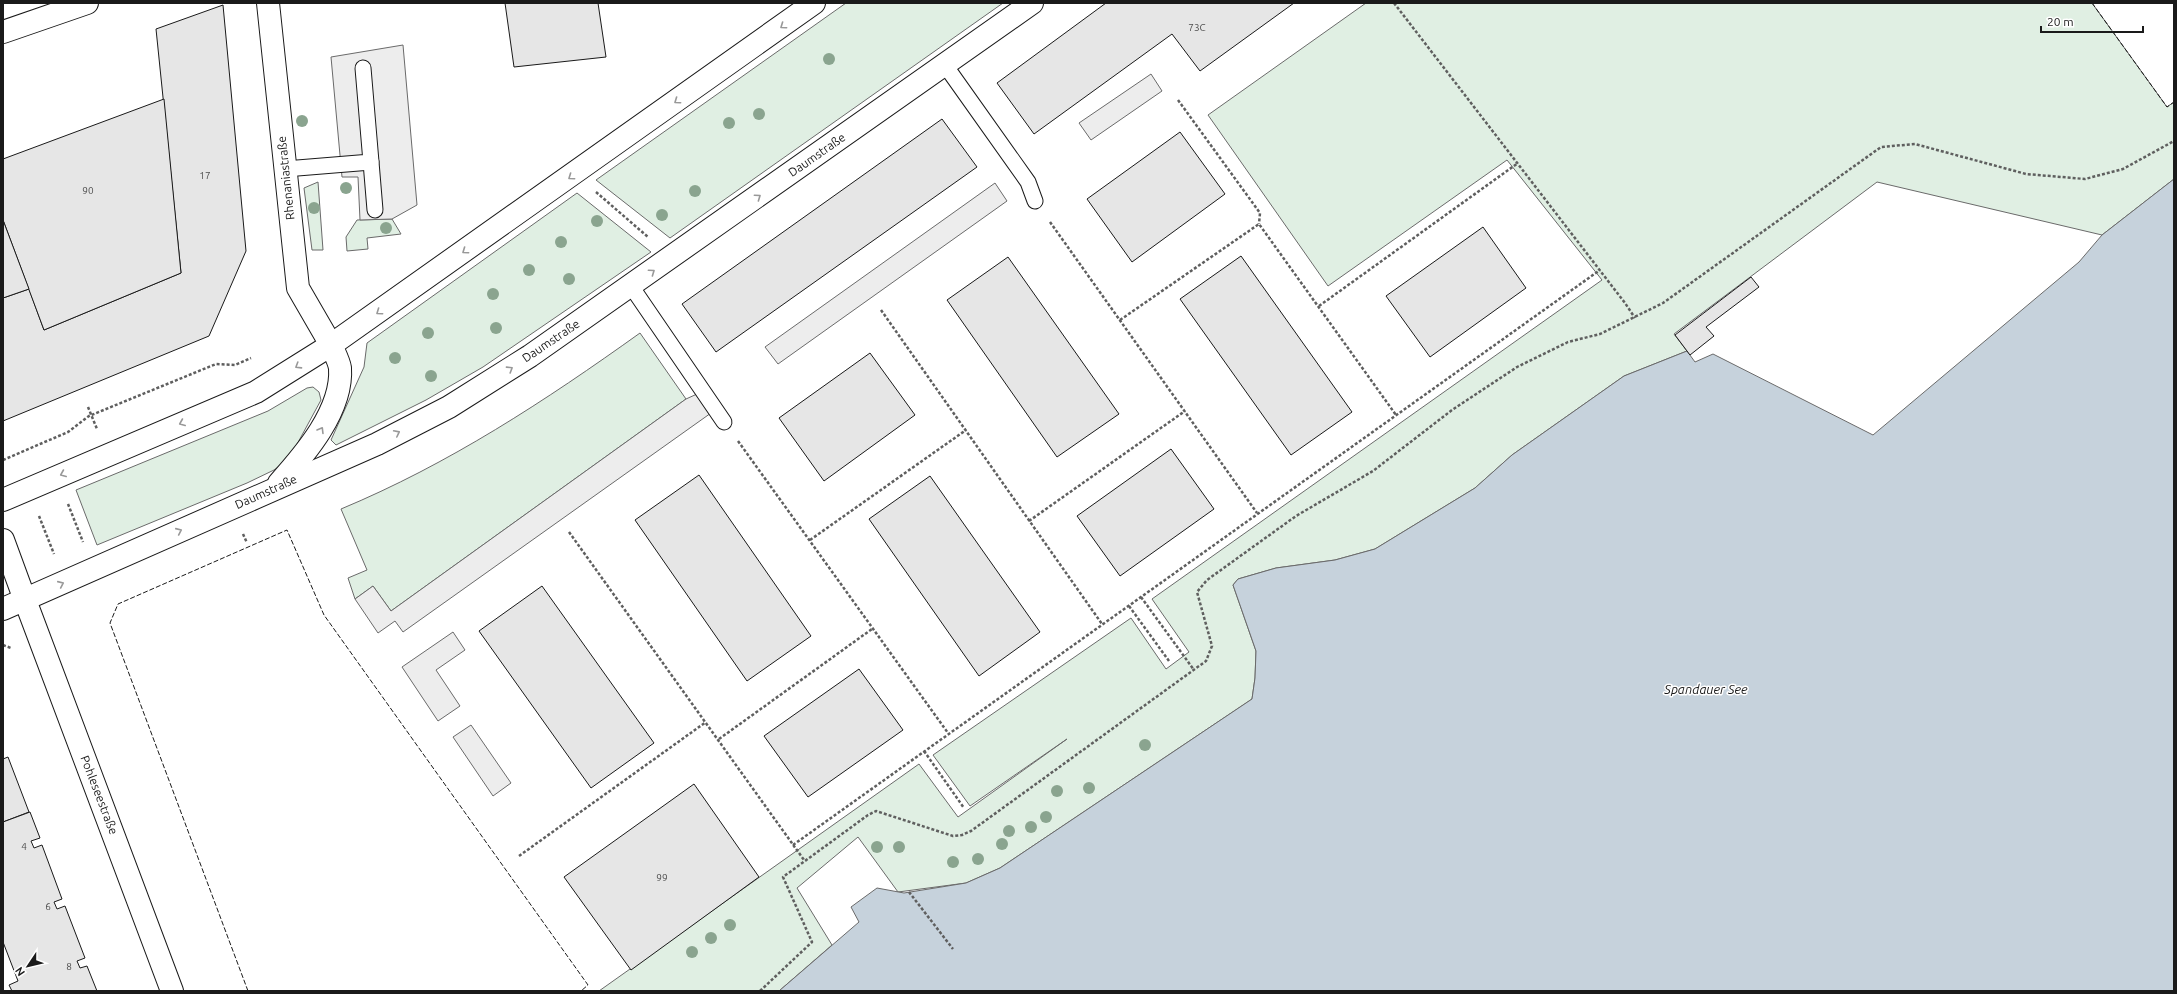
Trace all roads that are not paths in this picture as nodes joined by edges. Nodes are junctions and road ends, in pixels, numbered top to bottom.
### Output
1 (87, 3) edge
2 (268, 3) edge
3 (814, 3) edge
4 (1032, 3) edge
5 (3, 32) edge
6 (945, 65) junction
7 (363, 68) dead end
8 (371, 162) junction
9 (285, 169) junction
10 (1035, 201) road end
11 (375, 210) dead end
12 (631, 286) junction
13 (331, 345) junction
14 (724, 422) road end
15 (275, 488) junction
16 (3, 500) edge
17 (3, 540) edge
18 (25, 600) junction
19 (3, 609) edge
20 (172, 991) edge

1 - 5 main road
2 - 9 main road, Rhenaniastraße
3 -> 13 main road
4 - 6 main road, Daumstraße
6 - 10 lane
12 -> 6 main road, Daumstraße
7 - 8 lane
8 - 9 lane
8 - 11 lane
9 - 13 main road, Rhenaniastraße
12 - 14 lane
15 -> 12 main road, Daumstraße
15 -> 13 main road, Rhenaniastraße
13 -> 16 main road
18 -> 15 main road, Daumstraße
17 - 18 main road
18 - 19 main road, Daumstraße
18 - 20 main road, Pohleseestraße

